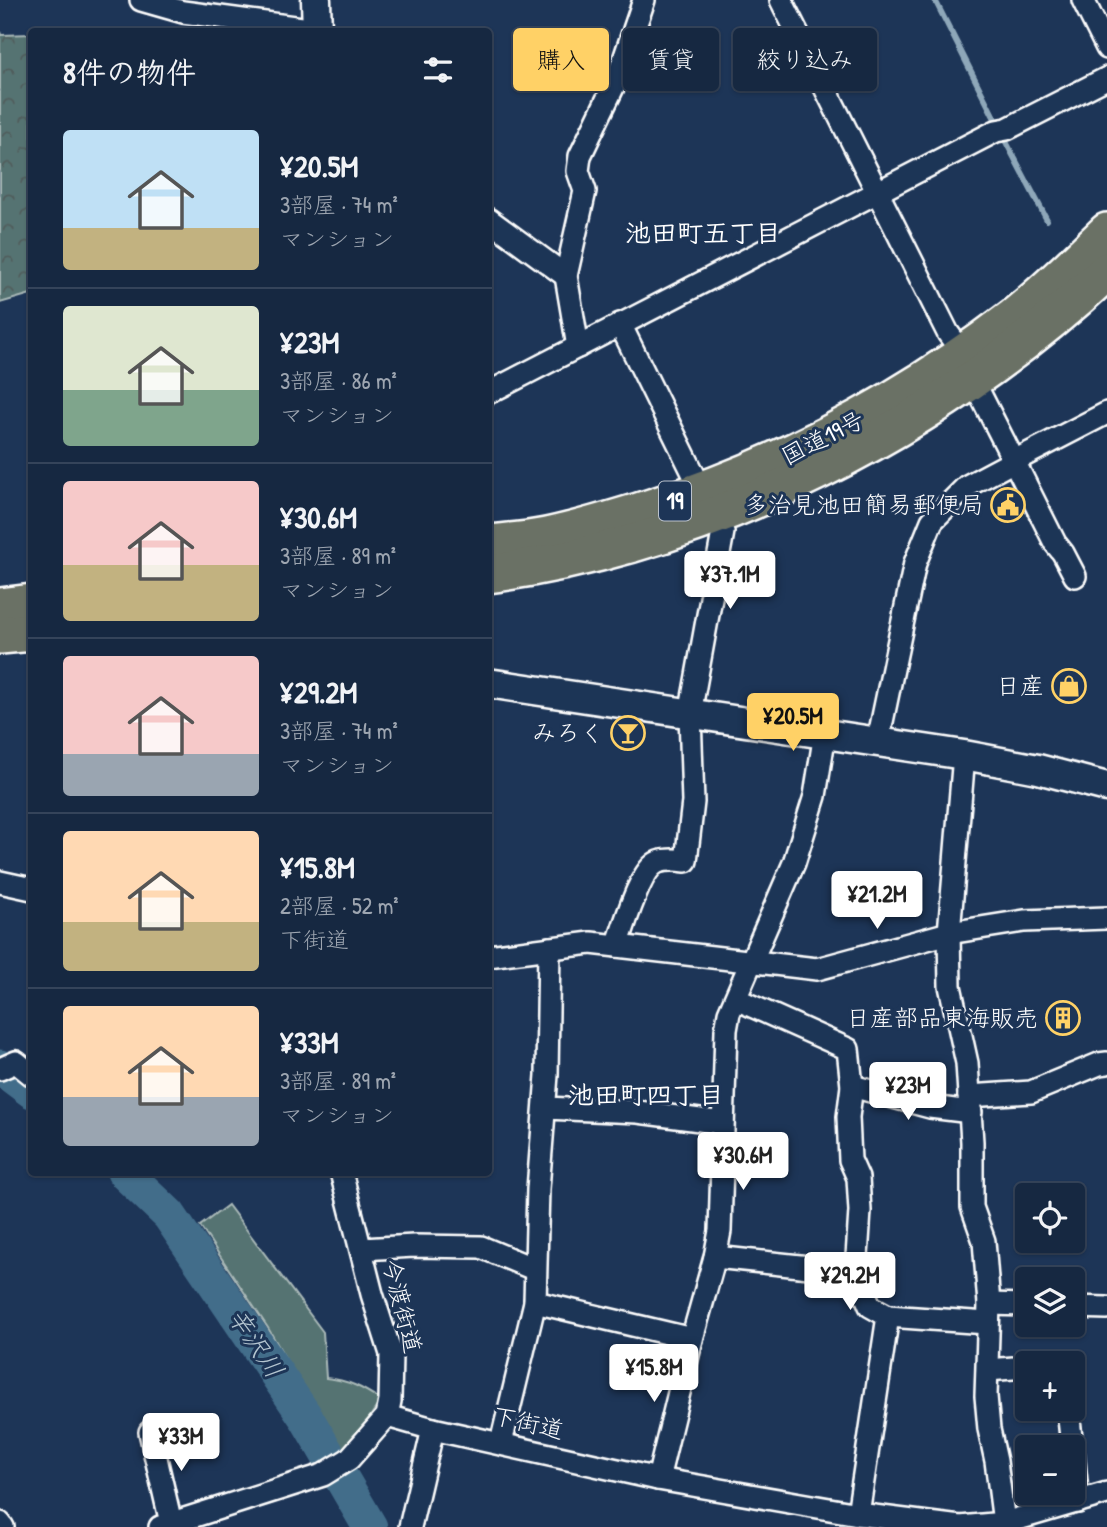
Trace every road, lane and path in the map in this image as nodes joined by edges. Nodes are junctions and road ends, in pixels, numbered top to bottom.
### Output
1 (141, 0) edge
2 (316, 0) edge
3 (644, 0) edge
4 (780, 0) edge
5 (1083, 0) edge
6 (296, 28) edge
7 (317, 28) edge
8 (1107, 48) edge
9 (1107, 78) edge
10 (878, 192) junction
11 (492, 222) edge
12 (1107, 232) edge
13 (1107, 271) edge
14 (566, 276) junction
15 (620, 324) junction
16 (956, 344) dead end
17 (578, 346) junction
18 (492, 391) edge
19 (980, 394) dead end
20 (1107, 413) edge
21 (1014, 461) junction
22 (710, 503) junction
23 (492, 543) edge
24 (492, 573) edge
25 (1075, 576) dead end
26 (28, 604) edge
27 (0, 607) edge
28 (28, 632) edge
29 (0, 635) edge
30 (492, 684) edge
31 (690, 714) junction
32 (825, 733) junction
33 (878, 741) junction
34 (964, 754) junction
35 (1107, 787) edge
36 (0, 882) edge
37 (28, 888) edge
38 (1107, 918) edge
39 (949, 933) junction
40 (617, 946) junction
41 (549, 948) junction
42 (492, 955) edge
43 (753, 961) junction
44 (736, 999) junction
45 (1107, 1063) edge
46 (852, 1086) junction
47 (970, 1104) junction
48 (545, 1108) junction
49 (723, 1123) junction
50 (342, 1176) edge
51 (362, 1249) junction
52 (715, 1257) junction
53 (534, 1269) junction
54 (856, 1272) junction
55 (535, 1302) junction
56 (1085, 1307) edge
57 (1107, 1307) edge
58 (1015, 1308) edge
59 (988, 1314) junction
60 (888, 1316) junction
61 (692, 1339) junction
62 (1015, 1368) edge
63 (988, 1370) junction
64 (387, 1416) junction
65 (433, 1429) junction
66 (150, 1432) dead end
67 (502, 1444) junction
68 (658, 1479) junction
69 (1107, 1493) edge
70 (1085, 1500) edge
71 (1067, 1505) edge
72 (851, 1518) edge
73 (166, 1525) edge
74 (996, 1525) edge
75 (410, 1527) edge

1 - 6 street
2 - 7 main road
3 - 14 street
4 - 10 street
5 - 8 street
9 - 10 street
10 - 15 street
10 - 16 street
11 - 14 street
12 - 22 highway, 国道19号 / 19
13 - 22 highway, 国道19号 / 19
14 - 17 street
15 - 17 street
15 - 22 street
17 - 18 street
19 - 21 street
20 - 21 street
21 - 25 street
21 - 33 street
22 - 23 highway, 国道19号 / 19
22 - 24 highway, 国道19号 / 19
22 - 31 street
26 - 27 highway
28 - 29 highway
30 - 31 main road
31 - 32 main road
31 - 40 street
32 - 33 main road
32 - 43 street
33 - 34 main road
34 - 35 main road
34 - 39 street
36 - 37 street
38 - 39 street
39 - 43 street
39 - 47 street
40 - 41 street
40 - 43 street
41 - 42 street
41 - 48 street
43 - 44 street
44 - 46 street
44 - 49 street
45 - 47 street
46 - 47 street
46 - 54 street
47 - 59 street
48 - 49 street
48 - 53 street
49 - 52 street
50 - 51 street, 今渡街道
51 - 53 street
51 - 64 street, 今渡街道
52 - 54 street
52 - 61 street
53 - 55 street
54 - 60 street
55 - 61 street
55 - 67 street
56 - 57 street
58 - 59 street
59 - 60 street
59 - 63 street
60 - 72 street
61 - 68 street
62 - 63 street
63 - 74 street
64 - 65 street, 下街道
64 - 73 street
65 - 67 street, 下街道
65 - 75 street
66 - 73 street
67 - 68 street, 下街道
68 - 72 street, 下街道
69 - 70 street, 下街道
71 - 74 street, 下街道
72 - 74 street, 下街道

